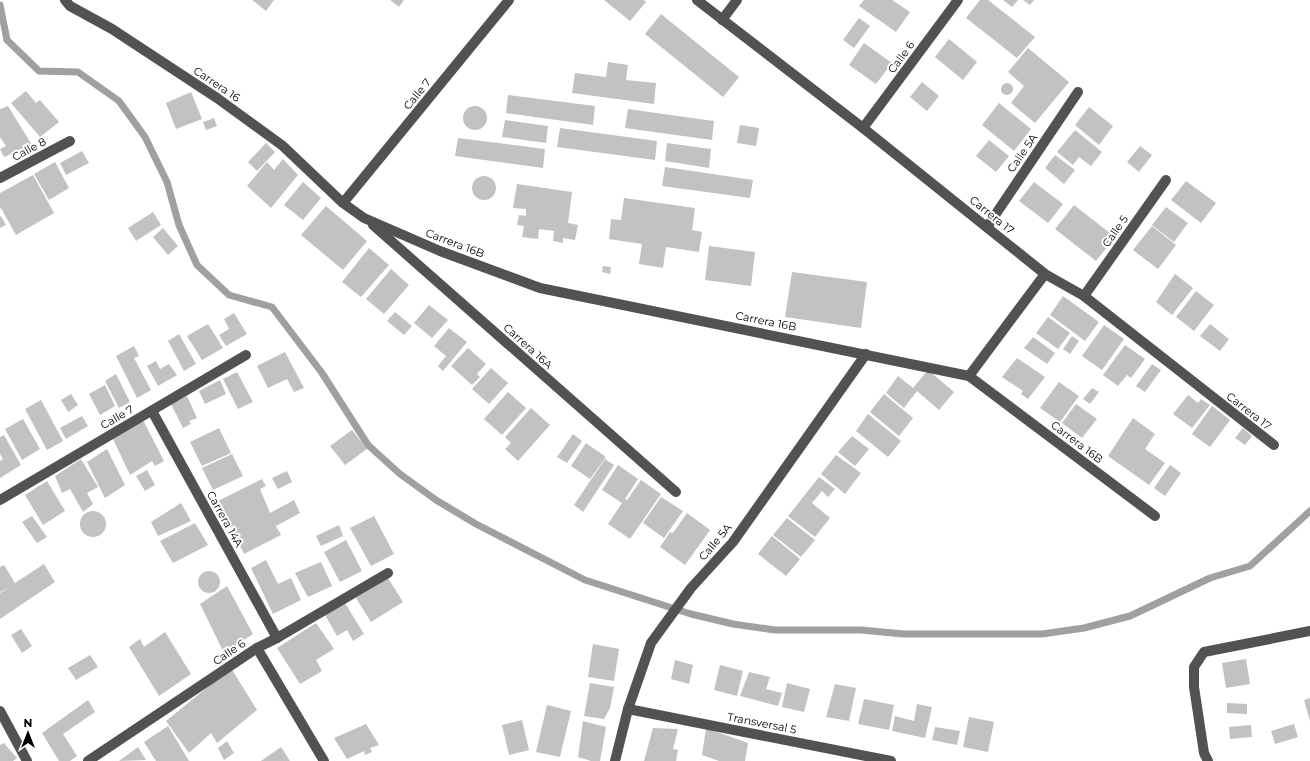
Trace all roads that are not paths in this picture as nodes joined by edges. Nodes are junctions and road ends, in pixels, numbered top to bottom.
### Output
1 (65, 0) edge
2 (509, 0) edge
3 (697, 0) edge
4 (737, 0) edge
5 (958, 0) edge
6 (722, 20) junction
7 (1078, 92) dead end
8 (863, 128) junction
9 (70, 141) dead end
10 (0, 178) edge
11 (1166, 180) dead end
12 (343, 203) junction
13 (364, 218) junction
14 (987, 227) junction
15 (1045, 274) junction
16 (1084, 296) junction
17 (866, 354) junction
18 (246, 355) dead end
19 (969, 376) junction
20 (152, 411) junction
21 (1274, 445) dead end
22 (676, 492) dead end
23 (0, 500) edge
24 (1155, 516) dead end
25 (388, 572) dead end
26 (1310, 631) edge
27 (277, 638) junction
28 (257, 648) junction
29 (628, 709) junction
30 (0, 711) edge
31 (27, 761) edge
32 (88, 761) edge
33 (324, 761) edge
34 (614, 761) edge
35 (891, 761) edge
36 (1208, 761) edge

1 - 12 street, Carrera 16
2 - 12 street, Calle 7
3 - 6 street, Carrera 17
4 - 6 street
5 - 8 street, Calle 6
6 - 8 street, Carrera 17
7 - 14 street, Calle 5A
8 - 14 street, Carrera 17
9 - 10 street, Calle 8
11 - 16 street, Calle 5
12 - 13 street, Carrera 16B
13 - 17 street, Carrera 16B
13 - 22 street, Carrera 16A
14 - 15 street, Carrera 17
15 - 16 street, Carrera 17
15 - 19 street
16 - 21 street, Carrera 17
17 - 19 street, Carrera 16B
17 - 29 street, Calle 5A
18 - 20 street, Calle 7
19 - 24 street, Carrera 16B
20 - 23 street, Calle 7
20 - 27 street, Carrera 14A
25 - 27 street, Calle 6
26 - 36 street
27 - 28 street, Calle 6
28 - 32 street, Calle 6
28 - 33 street
29 - 34 street, Calle 5A
29 - 35 street, Transversal 5
30 - 31 street

